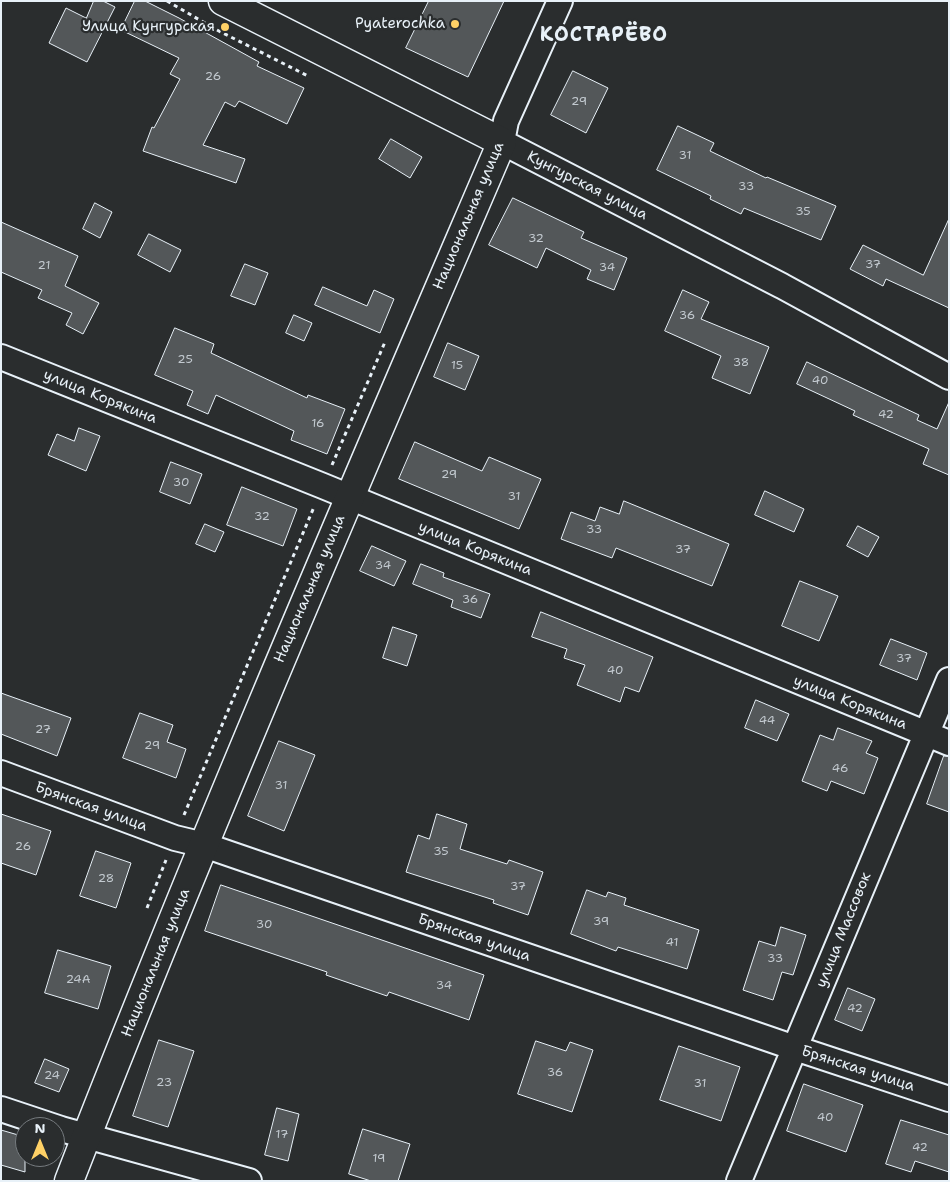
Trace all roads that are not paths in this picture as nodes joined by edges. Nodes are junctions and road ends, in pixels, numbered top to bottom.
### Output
1 (223, 1) edge
2 (560, 1) edge
3 (502, 142) junction
4 (1, 358) edge
5 (949, 377) edge
6 (349, 497) junction
7 (949, 680) edge
8 (925, 734) junction
9 (949, 743) edge
10 (1, 773) edge
11 (204, 844) junction
12 (795, 1048) junction
13 (949, 1099) edge
14 (1, 1109) edge
15 (87, 1136) junction
16 (69, 1181) edge
17 (248, 1181) edge
18 (739, 1181) edge

1 - 3 street, Кунгурская улица
2 - 3 street, Национальная улица
3 - 5 street, Кунгурская улица
3 - 6 street, Национальная улица
4 - 6 street, улица Корякина
6 - 8 street, улица Корякина
6 - 11 street, Национальная улица
7 - 8 street, улица Массовок
8 - 9 street, улица Корякина
8 - 12 street, улица Массовок
10 - 11 street, Брянская улица
11 - 12 street, Брянская улица
11 - 15 street, Национальная улица
12 - 13 street, Брянская улица
12 - 18 street, улица Массовок
14 - 15 street
15 - 16 street, Национальная улица
15 - 17 street

